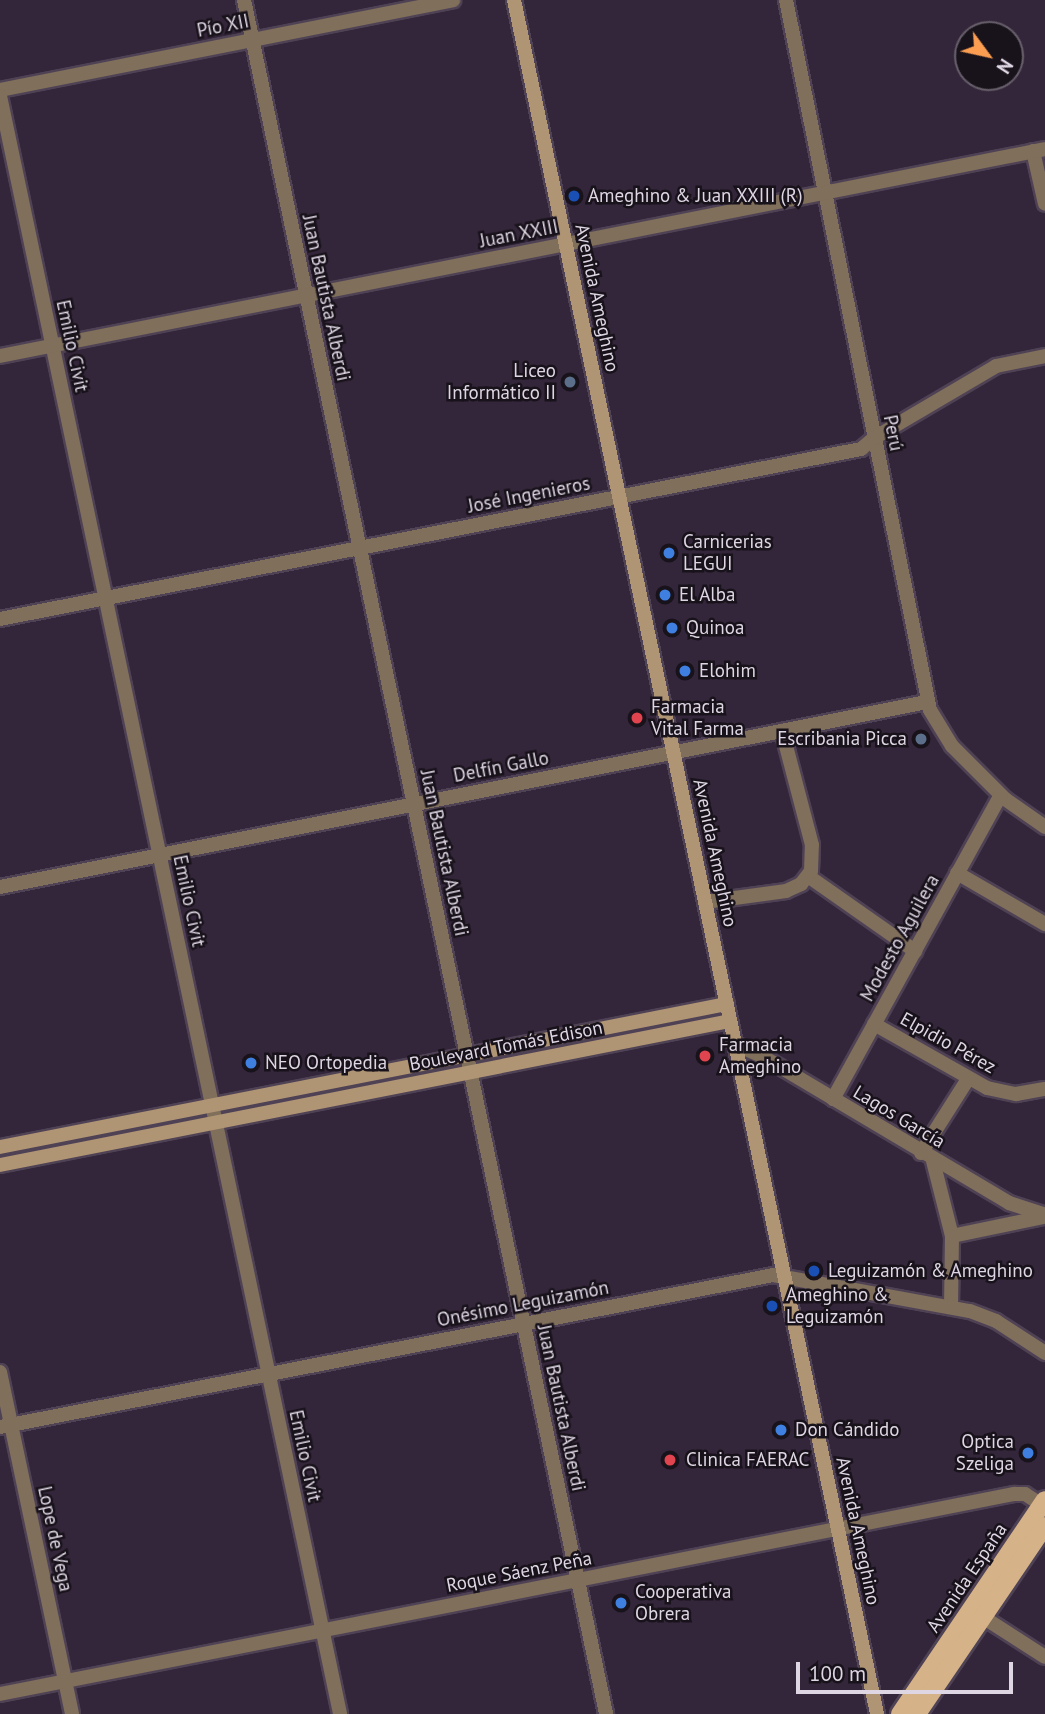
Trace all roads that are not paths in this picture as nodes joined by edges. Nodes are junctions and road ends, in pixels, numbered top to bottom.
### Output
1 (244, 0) edge
2 (453, 0) edge
3 (514, 0) edge
4 (786, 0) edge
5 (252, 40) junction
6 (0, 90) edge
7 (0, 96) edge
8 (1039, 150) edge
9 (825, 193) junction
10 (1045, 204) edge
11 (566, 244) junction
12 (306, 295) junction
13 (52, 346) junction
14 (0, 356) edge
15 (1045, 356) edge
16 (874, 438) junction
17 (620, 497) junction
18 (359, 548) junction
19 (106, 598) junction
20 (0, 620) edge
21 (928, 702) junction
22 (782, 731) junction
23 (674, 752) junction
24 (1000, 795) junction
25 (414, 804) junction
26 (1045, 827) edge
27 (159, 855) junction
28 (957, 873) junction
29 (808, 876) junction
30 (0, 887) edge
31 (705, 902) junction
32 (1045, 924) edge
33 (915, 951) junction
34 (727, 1004) junction
35 (730, 1021) junction
36 (874, 1024) junction
37 (735, 1044) junction
38 (467, 1055) junction
39 (470, 1072) junction
40 (968, 1079) junction
41 (1045, 1089) edge
42 (833, 1099) junction
43 (212, 1105) junction
44 (216, 1122) junction
45 (0, 1147) edge
46 (927, 1157) junction
47 (0, 1165) edge
48 (1045, 1216) edge
49 (952, 1236) junction
50 (784, 1275) junction
51 (951, 1306) junction
52 (523, 1323) junction
53 (1045, 1353) edge
54 (0, 1372) edge
55 (268, 1374) junction
56 (6, 1426) edge
57 (1044, 1507) edge
58 (838, 1528) junction
59 (1040, 1532) edge
60 (577, 1580) junction
61 (977, 1613) junction
62 (322, 1630) junction
63 (1045, 1657) edge
64 (65, 1681) junction
65 (0, 1694) edge
66 (921, 1709) edge
67 (72, 1714) edge
68 (340, 1714) edge
69 (606, 1714) edge
70 (877, 1714) edge
71 (900, 1714) edge
72 (909, 1714) edge

1 - 5 street, Juan Bautista Alberdi
2 - 5 street, Pío XII
3 - 11 main road, Avenida Ameghino
4 - 9 street, Perú
5 - 6 street, Pío XII
5 - 12 street, Juan Bautista Alberdi
7 - 13 street, Emilio Civit
8 - 9 street, Juan XXIII
8 - 10 street
9 - 11 street, Juan XXIII
9 - 16 street, Perú
11 - 12 street, Juan XXIII
11 - 17 main road, Avenida Ameghino
12 - 13 street, Juan XXIII
12 - 18 street, Juan Bautista Alberdi
13 - 14 street, Juan XXIII
13 - 19 street, Emilio Civit
15 - 16 street, José Ingenieros
16 - 17 street, José Ingenieros
16 - 21 street, Perú
17 - 18 street, José Ingenieros
17 - 23 main road, Avenida Ameghino
18 - 19 street, José Ingenieros
18 - 25 street, Juan Bautista Alberdi
19 - 20 street, José Ingenieros
19 - 27 street, Emilio Civit
21 - 22 street, Delfín Gallo
21 - 24 street, Perú
22 - 23 street, Delfín Gallo
22 - 29 street
23 - 25 street, Delfín Gallo
23 - 31 main road, Avenida Ameghino
24 - 26 street, Perú
24 - 28 street, Modesto Aguilera
25 - 27 street, Delfín Gallo
25 - 38 street, Juan Bautista Alberdi
27 - 30 street, Delfín Gallo
27 - 43 street, Emilio Civit
28 - 32 street
28 - 33 street, Modesto Aguilera
29 - 31 street
29 - 33 street
31 - 34 main road, Avenida Ameghino
33 - 36 street, Modesto Aguilera
34 - 35 main road, Avenida Ameghino
34 - 38 main road, Boulevard Tomás Edison
35 - 37 main road, Avenida Ameghino
35 - 39 main road, Boulevard Tomás Edison
36 - 40 street, Elpidio Pérez
36 - 42 street, Modesto Aguilera
37 - 42 street, Lagos García
37 - 50 main road, Avenida Ameghino
38 - 39 street, Juan Bautista Alberdi
38 - 43 main road, Boulevard Tomás Edison
39 - 44 main road, Boulevard Tomás Edison
39 - 52 street, Juan Bautista Alberdi
40 - 41 street, Elpidio Pérez
40 - 46 street
42 - 46 street, Lagos García
43 - 44 street, Emilio Civit
43 - 45 main road, Boulevard Tomás Edison
44 - 47 main road, Boulevard Tomás Edison
44 - 55 street, Emilio Civit
46 - 48 street, Lagos García
46 - 49 street
48 - 49 street, Lagos García
49 - 51 street
50 - 51 street, Onésimo Leguizamón
50 - 52 street, Onésimo Leguizamón
50 - 58 main road, Avenida Ameghino
51 - 53 street, Onésimo Leguizamón
52 - 55 street, Onésimo Leguizamón
52 - 60 street, Juan Bautista Alberdi
54 - 56 street, Lope de Vega
55 - 56 street, Onésimo Leguizamón
55 - 62 street, Emilio Civit
56 - 64 street, Lope de Vega
57 - 58 street, Roque Sáenz Peña
57 - 59 main road, Avenida España
57 - 61 main road, Avenida España
58 - 60 street, Roque Sáenz Peña
58 - 70 main road, Avenida Ameghino
59 - 61 main road, Avenida España
60 - 62 street, Roque Sáenz Peña
60 - 69 street, Juan Bautista Alberdi
61 - 63 street
61 - 66 main road, Avenida España
61 - 71 main road, Avenida España
62 - 64 street, Roque Sáenz Peña
62 - 68 street, Emilio Civit
64 - 65 street, Roque Sáenz Peña
64 - 67 street, Lope de Vega
66 - 72 main road

